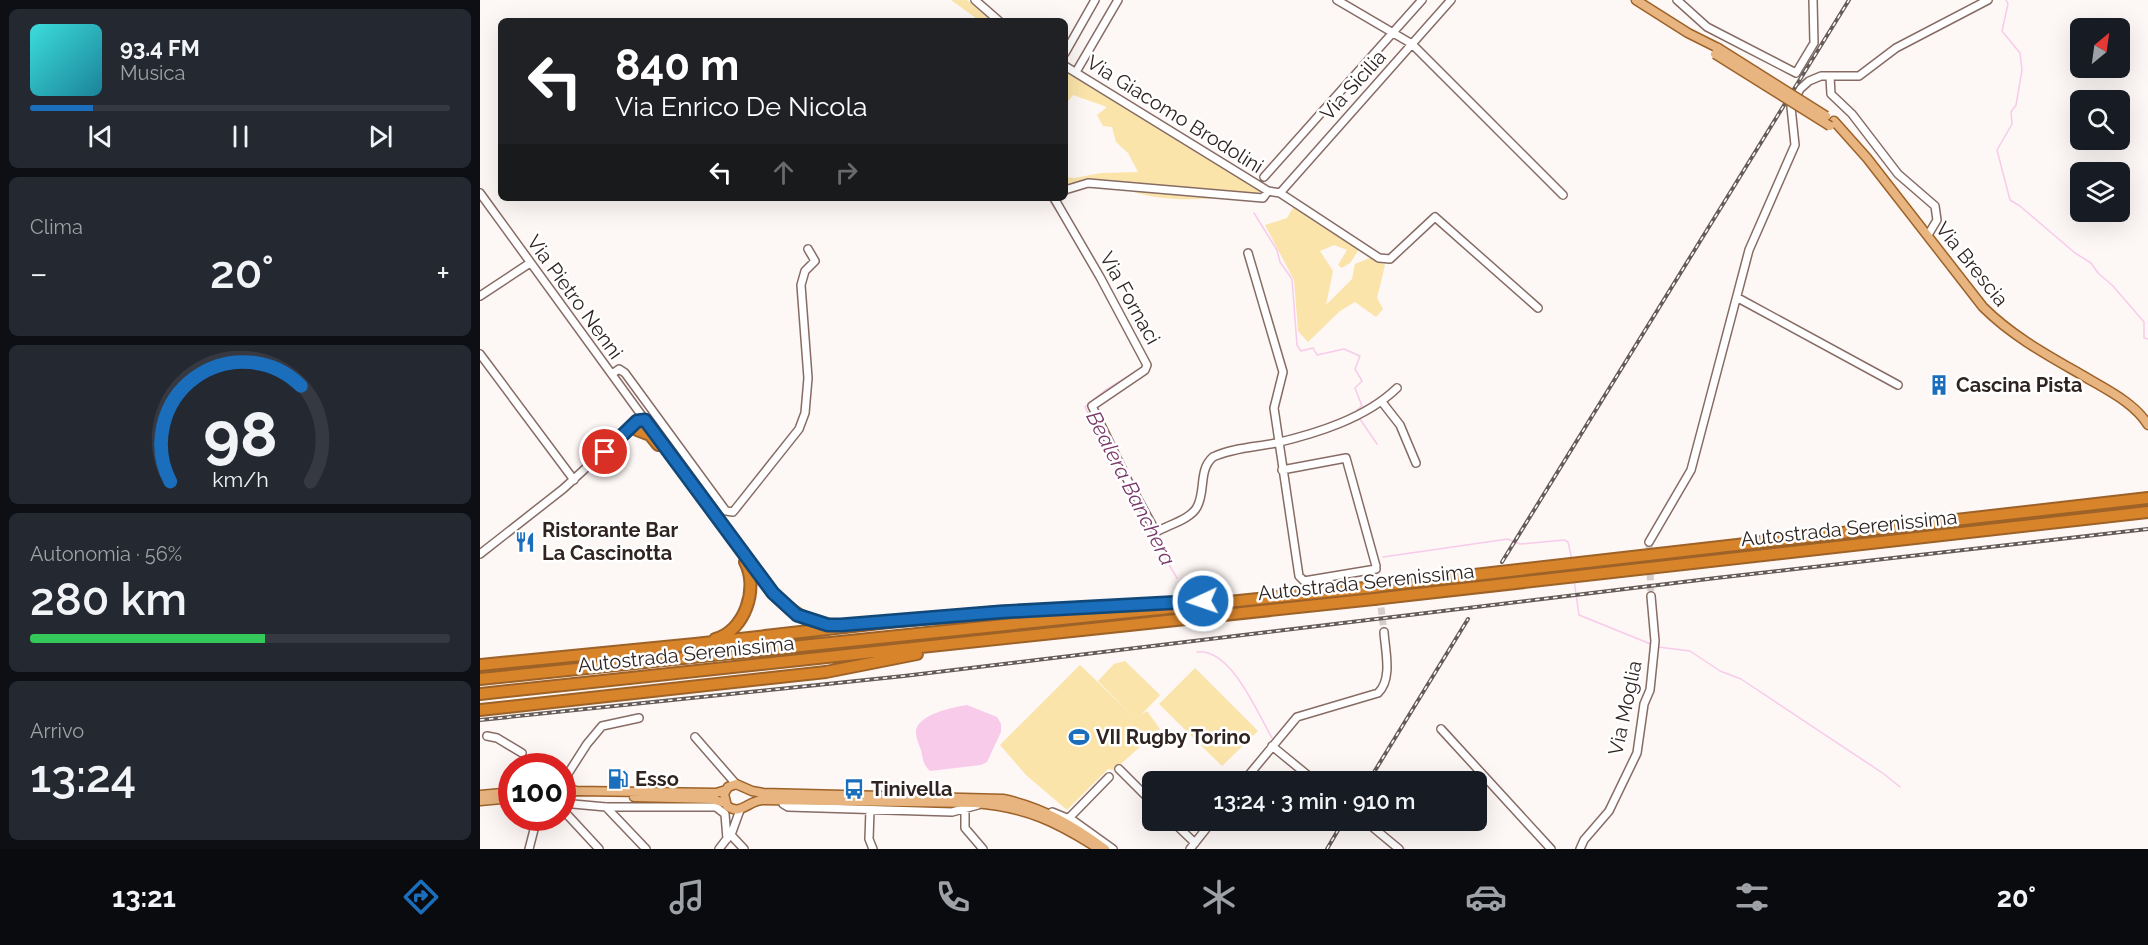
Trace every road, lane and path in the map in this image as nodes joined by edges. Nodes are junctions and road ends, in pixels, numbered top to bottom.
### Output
1 (975, 0) edge
2 (1095, 0) edge
3 (1118, 0) edge
4 (1337, 0) edge
5 (1422, 0) edge
6 (1451, 0) edge
7 (1635, 0) edge
8 (1677, 0) edge
9 (1813, 0) edge
10 (1988, 0) edge
11 (996, 18) edge
12 (1392, 32) junction
13 (1412, 44) junction
14 (1068, 48) edge
15 (1068, 68) edge
16 (1076, 72) junction
17 (1830, 77) junction
18 (1264, 177) junction
19 (1247, 178) junction
20 (1068, 189) edge
21 (1268, 192) junction
22 (480, 193) edge
23 (1280, 193) junction
24 (1563, 195) dead end
25 (1056, 201) edge
26 (1928, 235) junction
27 (808, 249) dead end
28 (1248, 252) dead end
29 (530, 263) junction
30 (480, 296) edge
31 (1738, 298) junction
32 (1539, 308) dead end
33 (480, 354) edge
34 (612, 374) junction
35 (1898, 385) dead end
36 (1397, 388) dead end
37 (1383, 402) junction
38 (645, 420) junction
39 (2148, 425) edge
40 (637, 430) junction
41 (621, 438) junction
42 (1278, 442) junction
43 (670, 457) junction
44 (1416, 463) dead end
45 (1282, 470) junction
46 (574, 480) junction
47 (2148, 498) edge
48 (2148, 512) edge
49 (1649, 542) tunnel mouth
50 (480, 554) edge
51 (1293, 596) junction
52 (1651, 596) tunnel mouth
53 (889, 622) junction
54 (1383, 632) tunnel mouth
55 (989, 640) junction
56 (695, 644) junction
57 (480, 665) edge
58 (480, 679) edge
59 (480, 694) edge
60 (480, 710) edge
61 (639, 718) dead end
62 (1441, 729) dead end
63 (487, 736) dead end
64 (695, 737) dead end
65 (1272, 746) junction
66 (522, 753) dead end
67 (576, 766) edge
68 (1119, 769) dead end
69 (1253, 771) edge
70 (1303, 771) edge
71 (1109, 777) dead end
72 (736, 784) junction
73 (576, 786) edge
74 (576, 787) edge
75 (746, 788) junction
76 (726, 790) junction
77 (1142, 792) edge
78 (498, 793) edge
79 (480, 795) edge
80 (686, 798) junction
81 (498, 799) edge
82 (782, 800) junction
83 (480, 801) edge
84 (725, 803) junction
85 (576, 804) edge
86 (992, 804) junction
87 (1030, 805) junction
88 (606, 807) junction
89 (650, 807) junction
90 (740, 809) junction
91 (965, 809) junction
92 (870, 810) junction
93 (1069, 818) junction
94 (576, 824) edge
95 (534, 831) edge
96 (1180, 831) edge
97 (1204, 831) edge
98 (1377, 831) edge
99 (729, 837) junction
100 (1192, 846) edge
101 (529, 849) edge
102 (599, 849) edge
103 (646, 849) edge
104 (719, 849) edge
105 (744, 849) edge
106 (873, 849) edge
107 (983, 849) edge
108 (1098, 849) edge
109 (1105, 849) edge
110 (1113, 849) edge
111 (1399, 849) edge
112 (1551, 849) edge
113 (1580, 849) edge

1 - 11 street
2 - 14 street
3 - 16 street
4 - 12 street
5 - 12 street, Via Sicilia
6 - 13 street, Via Sicilia
7 - 26 main road, Via Brescia, bridge
8 - 9 street
10 - 17 street
12 - 13 street
12 - 18 street, Via Sicilia
13 - 23 street, Via Sicilia
13 - 24 street
15 - 16 street, Via Giacomo Brodolini
16 - 19 street, Via Giacomo Brodolini
17 - 26 street
17 - 31 street
18 - 19 street
18 - 21 street
19 - 21 street, Via Giacomo Brodolini
20 - 21 street
21 - 23 street
22 - 29 street, Via Pietro Nenni
23 - 32 street
25 - 42 street, Via Fornaci
26 - 39 main road, Via Brescia
27 - 34 street
28 - 42 street
29 - 30 street
29 - 34 street, Via Pietro Nenni
31 - 35 street
31 - 49 street
33 - 46 street
34 - 38 street, Via Pietro Nenni
36 - 37 street
37 - 42 street
37 - 44 street
38 - 40 street
38 - 41 street
38 - 43 highway
38 - 53 highway
40 - 41 street
40 - 43 highway
41 - 46 street
42 - 45 street
43 - 56 highway
45 - 45 street
46 - 50 street
47 - 51 highway, Autostrada Serenissima, bridge
48 - 55 highway, Autostrada Serenissima, bridge
51 - 53 highway
51 - 58 highway, Autostrada Serenissima
52 - 113 street, Via Moglia
53 - 56 highway
54 - 65 street
55 - 59 highway, Autostrada Serenissima
55 - 60 highway
56 - 57 highway
61 - 67 street
62 - 112 street
63 - 66 street
64 - 72 street
65 - 69 street
65 - 70 street
68 - 77 street
71 - 93 street
72 - 75 main road
72 - 76 main road
73 - 76 main road
74 - 80 main road
75 - 87 main road
75 - 90 main road
76 - 84 main road
78 - 79 main road
80 - 84 main road
80 - 89 street
81 - 83 main road
82 - 86 main road
82 - 90 main road
82 - 92 street
84 - 90 main road
85 - 88 street
86 - 91 street
86 - 108 main road
87 - 93 street
87 - 109 main road
88 - 89 street
88 - 103 street
89 - 99 street
90 - 99 street
91 - 92 street
91 - 107 street
92 - 106 street
93 - 110 street
94 - 102 street
95 - 101 street
96 - 100 street
97 - 100 street
98 - 111 street
99 - 104 street
99 - 105 street

